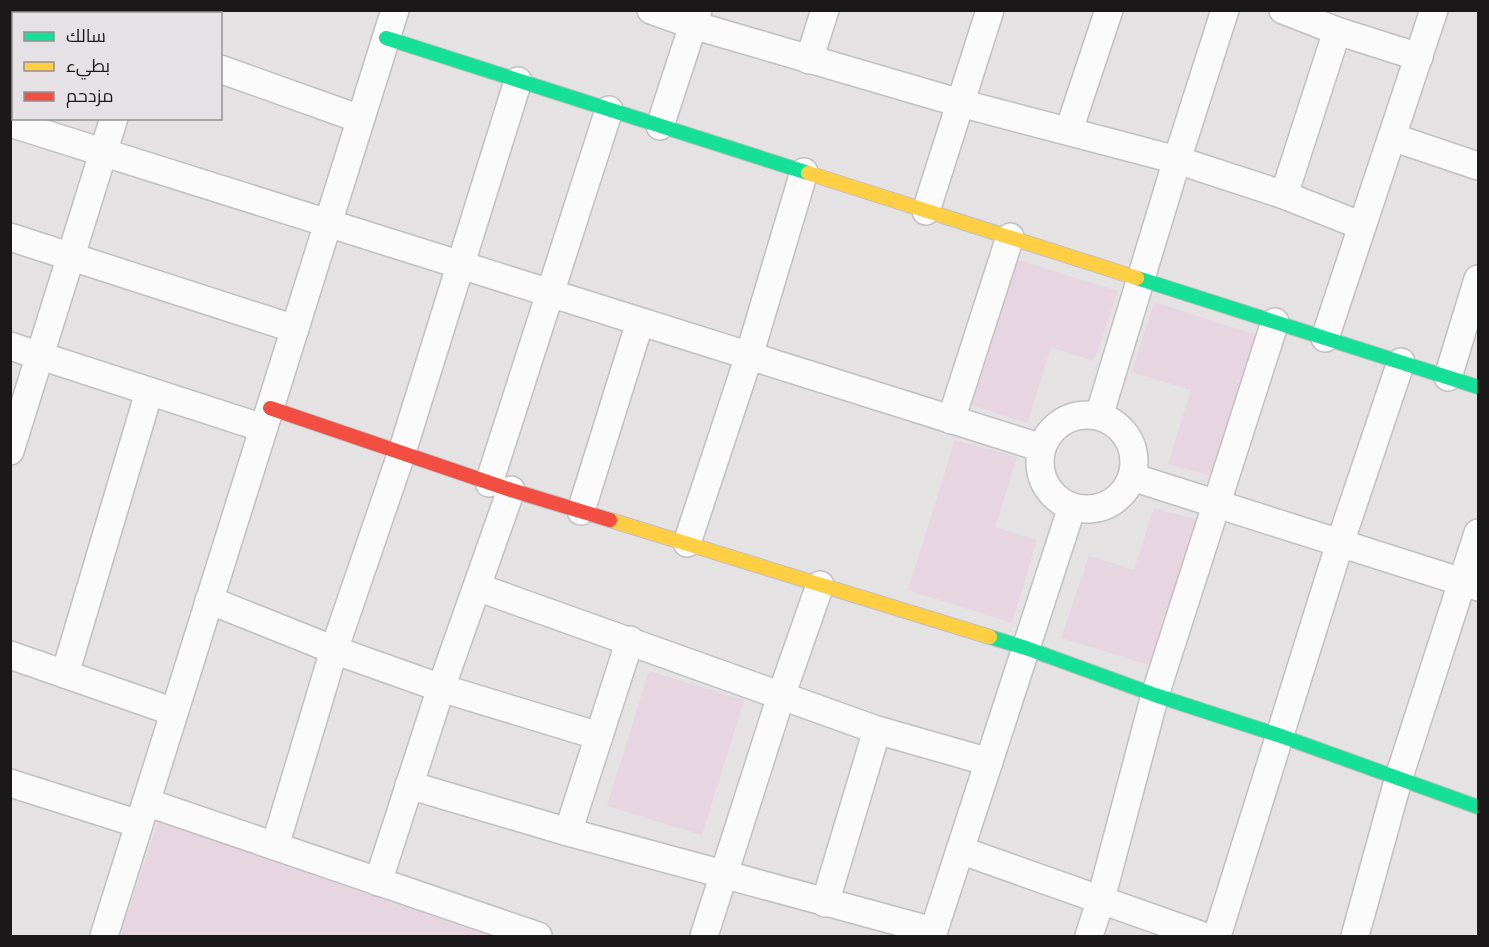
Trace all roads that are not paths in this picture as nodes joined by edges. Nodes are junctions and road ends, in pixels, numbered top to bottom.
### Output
1 (651, 10) edge
2 (825, 10) edge
3 (990, 10) edge
4 (1109, 10) edge
5 (1226, 10) edge
6 (1282, 10) edge
7 (1434, 10) edge
8 (695, 18) edge
9 (386, 19) edge
10 (1337, 31) junction
11 (1419, 57) junction
12 (809, 60) junction
13 (222, 70) edge
14 (518, 81) junction
15 (960, 103) junction
16 (609, 110) junction
17 (360, 119) junction
18 (113, 120) edge
19 (10, 123) edge
20 (660, 126) junction
21 (1069, 130) junction
22 (1392, 137) junction
23 (103, 152) junction
24 (1177, 160) junction
25 (1479, 166) edge
26 (804, 172) junction
27 (1284, 195) junction
28 (926, 211) junction
29 (328, 223) junction
30 (1362, 226) junction
31 (10, 237) edge
32 (1010, 237) junction
33 (71, 257) junction
34 (459, 265) junction
35 (1140, 279) junction
36 (1479, 279) edge
37 (551, 294) junction
38 (640, 322) junction
39 (1275, 322) junction
40 (295, 329) junction
41 (1325, 338) junction
42 (10, 346) edge
43 (39, 354) junction
44 (749, 356) junction
45 (1401, 362) junction
46 (1448, 378) junction
47 (1479, 387) edge
48 (149, 392) junction
49 (1099, 416) junction
50 (267, 418) junction
51 (951, 420) junction
52 (1042, 448) junction
53 (10, 451) edge
54 (402, 452) junction
55 (1132, 477) junction
56 (500, 486) junction
57 (1216, 503) junction
58 (1072, 507) junction
59 (582, 511) junction
60 (1479, 533) edge
61 (687, 543) junction
62 (1340, 543) junction
63 (1471, 584) edge
64 (820, 585) junction
65 (477, 586) junction
66 (209, 600) junction
67 (630, 640) junction
68 (1026, 648) junction
69 (334, 650) junction
70 (10, 655) edge
71 (65, 674) junction
72 (441, 688) junction
73 (1155, 695) junction
74 (781, 696) junction
75 (174, 712) junction
76 (878, 730) junction
77 (599, 736) junction
78 (1281, 736) junction
79 (989, 762) junction
80 (1399, 777) junction
81 (10, 783) edge
82 (409, 785) junction
83 (1479, 807) edge
84 (142, 813) junction
85 (568, 832) junction
86 (275, 846) junction
87 (960, 850) junction
88 (724, 874) junction
89 (378, 882) junction
90 (1101, 899) junction
91 (825, 903) junction
92 (932, 934) edge
93 (104, 936) edge
94 (538, 936) edge
95 (704, 936) edge
96 (1089, 936) edge
97 (1203, 936) edge
98 (1217, 936) edge
99 (1355, 936) edge

1 - 8 street
2 - 12 street
3 - 15 street
4 - 21 street
5 - 24 street
6 - 10 street
7 - 11 street
8 - 12 street
8 - 20 street
9 - 14 street
9 - 17 street
10 - 11 street
10 - 27 street
11 - 22 street
12 - 15 street
13 - 17 street
14 - 16 street
14 - 34 street
15 - 21 street
15 - 28 street
16 - 20 street
16 - 37 street
17 - 29 street
18 - 23 street
19 - 23 street
20 - 26 street
21 - 24 street
22 - 25 street
22 - 30 street
23 - 29 street
23 - 33 street
24 - 27 street
24 - 35 street
26 - 28 street
26 - 44 street
27 - 30 street
28 - 32 street
29 - 34 street
29 - 40 street
30 - 41 street
31 - 33 street
32 - 35 street
32 - 51 street
33 - 40 street
33 - 43 street
34 - 37 street
34 - 54 street
35 - 39 street
35 - 49 street
36 - 46 street
37 - 38 street
37 - 56 street
38 - 44 street
38 - 59 street
39 - 41 street
39 - 57 street
40 - 50 street
41 - 45 street
42 - 43 street
43 - 48 street
43 - 53 street
44 - 51 street
44 - 61 street
45 - 46 street
45 - 62 street
46 - 47 street
48 - 50 street
48 - 71 street
49 - 52 street
49 - 55 street
50 - 54 street
50 - 66 street
51 - 52 street
52 - 58 street
54 - 56 street
54 - 69 street
55 - 57 street
55 - 58 street
56 - 59 street
56 - 65 street
57 - 62 street
57 - 73 street
58 - 68 street
59 - 61 street
60 - 63 street
61 - 64 street
62 - 63 street
62 - 78 street
63 - 80 street
64 - 68 street
64 - 74 street
65 - 67 street
65 - 72 street
66 - 69 street
66 - 75 street
67 - 74 street
67 - 77 street
68 - 73 street
68 - 79 street
69 - 72 street
69 - 86 street
70 - 71 street
71 - 75 street
72 - 77 street
72 - 82 street
73 - 78 street
73 - 90 street
74 - 76 street
74 - 88 street
75 - 84 street
76 - 79 street
76 - 91 street
77 - 85 street
78 - 80 street
78 - 98 street
79 - 87 street
80 - 83 street
80 - 99 street
81 - 84 street
82 - 85 street
82 - 89 street
84 - 86 street
84 - 93 street
85 - 88 street
86 - 89 street
87 - 90 street
87 - 92 street
88 - 91 street
88 - 95 street
89 - 94 street
90 - 96 street
90 - 97 street
91 - 92 street

